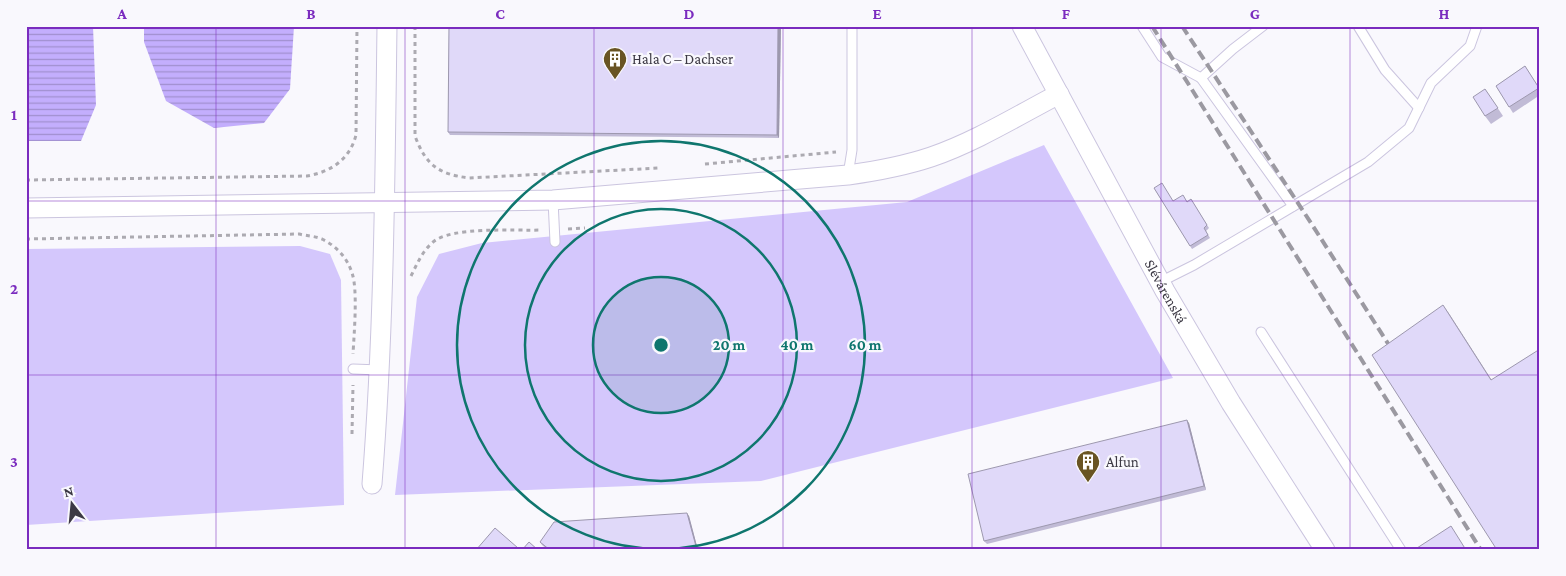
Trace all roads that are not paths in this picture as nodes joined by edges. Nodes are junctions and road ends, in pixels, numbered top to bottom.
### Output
1 (387, 26) edge
2 (852, 26) edge
3 (1022, 26) edge
4 (1142, 26) edge
5 (1264, 26) edge
6 (1358, 26) edge
7 (1477, 26) edge
8 (1201, 78) junction
9 (1059, 94) junction
10 (1419, 108) junction
11 (848, 175) junction
12 (553, 200) junction
13 (385, 204) junction
14 (1293, 206) junction
15 (26, 208) edge
16 (555, 242) dead end
17 (1160, 282) junction
18 (1261, 332) dead end
19 (353, 369) road end
20 (380, 370) junction
21 (372, 484) dead end
22 (1325, 550) edge
23 (1401, 550) edge

1 - 13 street
2 - 11 lane
3 - 9 street, Slévárenská
4 - 8 lane
5 - 8 lane
6 - 10 lane
7 - 10 lane
8 - 14 lane
9 - 11 street
9 - 17 street, Slévárenská
10 - 14 lane
11 - 12 street
12 - 13 street
12 - 16 lane
13 - 15 street
13 - 20 street
14 - 17 lane
17 - 22 street, Slévárenská
18 - 23 lane
19 - 20 lane
20 - 21 street

